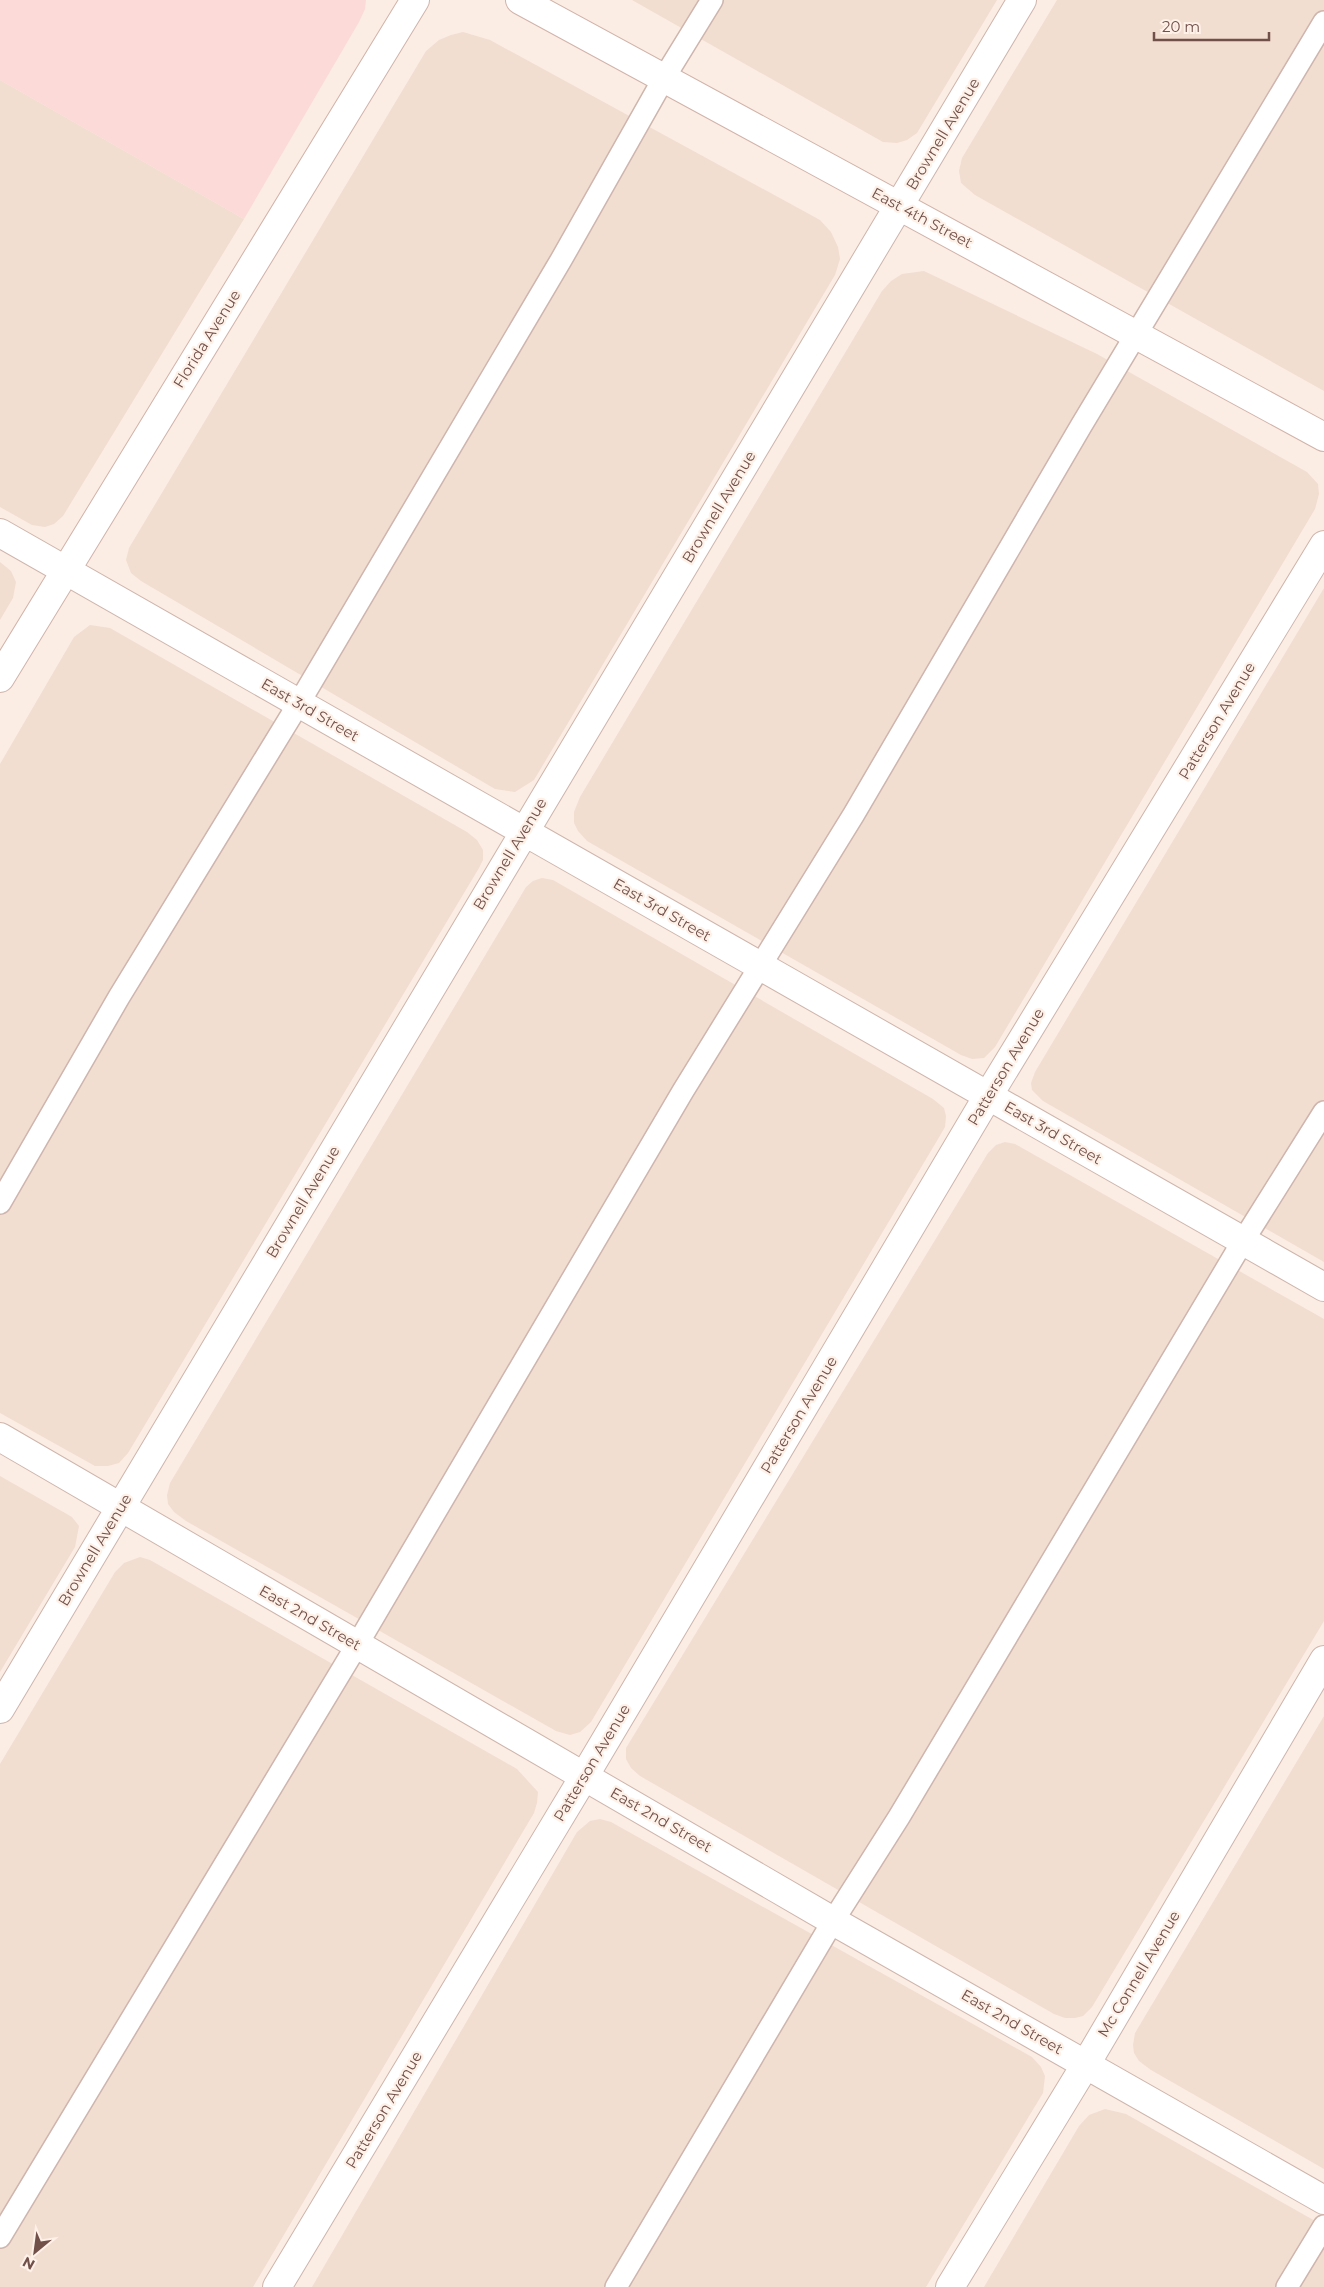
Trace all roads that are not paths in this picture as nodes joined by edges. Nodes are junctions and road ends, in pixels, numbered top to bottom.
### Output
1 (415, 0) edge
2 (520, 0) edge
3 (712, 0) edge
4 (1022, 0) edge
5 (1324, 22) edge
6 (664, 78) junction
7 (900, 206) junction
8 (1137, 335) junction
9 (1324, 437) edge
10 (0, 533) edge
11 (1324, 545) edge
12 (65, 570) junction
13 (0, 678) edge
14 (299, 703) junction
15 (523, 832) junction
16 (761, 967) junction
17 (988, 1096) junction
18 (1324, 1112) edge
19 (0, 1204) edge
20 (1243, 1242) junction
21 (1324, 1288) edge
22 (0, 1437) edge
23 (120, 1508) junction
24 (358, 1645) junction
25 (1324, 1660) edge
26 (0, 1709) edge
27 (585, 1776) junction
28 (833, 1921) junction
29 (1086, 2064) junction
30 (1324, 2200) edge
31 (1324, 2226) edge
32 (0, 2237) edge
33 (277, 2287) edge
34 (616, 2287) edge
35 (950, 2287) edge
36 (1287, 2287) edge

1 - 12 street, Florida Avenue
2 - 6 street, East 4th Street
3 - 6 lane
4 - 7 street, Brownell Avenue
5 - 8 lane
6 - 7 street, East 4th Street
6 - 14 lane
7 - 8 street, East 4th Street
7 - 15 street, Brownell Avenue
8 - 9 street, East 4th Street
8 - 16 lane
10 - 12 street, East 3rd Street
11 - 17 street, Patterson Avenue
12 - 13 street, Florida Avenue
12 - 14 street, East 3rd Street
14 - 15 street, East 3rd Street
14 - 19 lane
15 - 16 street, East 3rd Street
15 - 23 street, Brownell Avenue
16 - 17 street, East 3rd Street
16 - 24 lane
17 - 20 street, East 3rd Street
17 - 27 street, Patterson Avenue
18 - 20 lane
20 - 21 street, East 3rd Street
20 - 28 lane
22 - 23 street, East 2nd Street
23 - 24 street, East 2nd Street
23 - 26 street, Brownell Avenue
24 - 27 street, East 2nd Street
24 - 32 lane
25 - 29 street, Mc Connell Avenue
27 - 28 street, East 2nd Street
27 - 33 street, Patterson Avenue
28 - 29 street, East 2nd Street
28 - 34 lane
29 - 30 street, East 2nd Street
29 - 35 street, Mc Connell Avenue
31 - 36 lane

